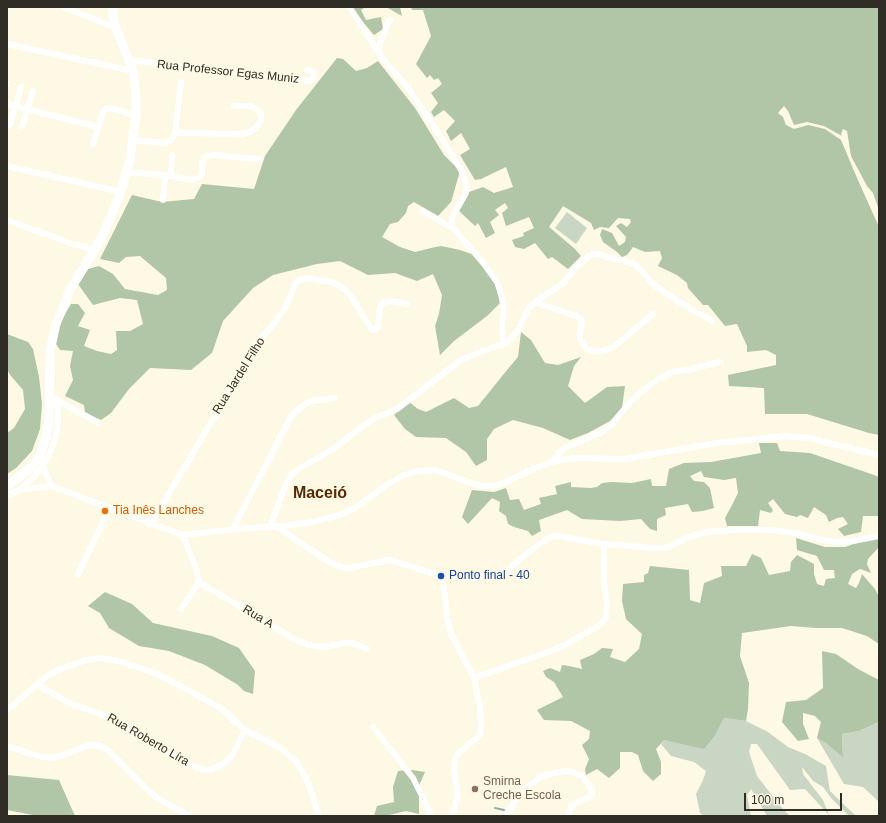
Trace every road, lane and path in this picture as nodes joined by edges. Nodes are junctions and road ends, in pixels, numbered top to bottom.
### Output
1 (64, 7) edge
2 (112, 7) edge
3 (349, 7) edge
4 (390, 20) dead end
5 (116, 28) junction
6 (7, 44) edge
7 (380, 53) junction
8 (129, 60) junction
9 (307, 70) dead end
10 (133, 71) junction
11 (181, 82) dead end
12 (21, 87) dead end
13 (33, 91) dead end
14 (7, 104) edge
15 (15, 106) junction
16 (234, 106) dead end
17 (27, 109) junction
18 (136, 115) junction
19 (10, 125) dead end
20 (98, 127) junction
21 (22, 128) dead end
22 (176, 132) junction
23 (133, 140) junction
24 (93, 144) dead end
25 (172, 155) dead end
26 (259, 158) dead end
27 (7, 166) edge
28 (127, 172) junction
29 (168, 176) junction
30 (121, 192) junction
31 (163, 200) dead end
32 (423, 211) dead end
33 (7, 220) edge
34 (454, 229) junction
35 (94, 251) junction
36 (535, 302) junction
37 (407, 304) dead end
38 (653, 314) dead end
39 (712, 321) dead end
40 (504, 345) junction
41 (720, 362) dead end
42 (53, 396) junction
43 (335, 398) dead end
44 (97, 422) dead end
45 (879, 456) edge
46 (552, 462) junction
47 (43, 466) junction
48 (7, 486) edge
49 (51, 486) junction
50 (19, 490) junction
51 (7, 496) edge
52 (110, 508) junction
53 (151, 524) junction
54 (273, 526) junction
55 (233, 529) junction
56 (182, 535) junction
57 (879, 536) edge
58 (604, 544) junction
59 (78, 574) dead end
60 (441, 576) junction
61 (199, 582) junction
62 (181, 609) dead end
63 (367, 649) dead end
64 (474, 678) junction
65 (37, 684) junction
66 (7, 710) edge
67 (373, 727) dead end
68 (245, 730) junction
69 (7, 746) edge
70 (189, 816) edge
71 (319, 816) edge
72 (430, 816) edge
73 (452, 816) edge
74 (505, 816) edge
75 (568, 816) edge

1 - 5 street
2 - 5 main road
3 - 7 street
4 - 7 street
5 - 8 main road
6 - 10 street
7 - 34 street
8 - 9 street, Rua Professor Egas Muniz
8 - 10 main road
10 - 18 main road
11 - 22 street
12 - 15 street
13 - 17 street
14 - 15 street
15 - 17 street
15 - 19 street
16 - 22 street
17 - 20 street
17 - 21 street
18 - 20 street
18 - 23 main road
20 - 24 street
22 - 23 street
23 - 28 main road
25 - 29 street
26 - 29 street
27 - 30 street
28 - 29 street
28 - 30 main road
29 - 31 street
30 - 35 main road
32 - 34 street
33 - 35 street
34 - 40 street
35 - 42 main road
36 - 38 street
36 - 39 street
36 - 40 street
37 - 53 street, Rua Jardel Filho
40 - 54 street
41 - 46 street
42 - 44 street
42 - 47 street
42 - 48 main road
43 - 55 street
45 - 46 street
46 - 54 street
47 - 49 street
47 - 50 street
49 - 50 street
49 - 52 street
50 - 51 street
52 - 53 street
52 - 59 street
53 - 56 street
54 - 55 street
54 - 60 street
55 - 56 street
56 - 61 street
57 - 58 street
58 - 60 street
58 - 64 street
60 - 64 street
61 - 62 street
61 - 63 street, Rua A
64 - 73 street
65 - 66 street
65 - 68 street
65 - 68 street, Rua Roberto Líra
67 - 72 street
68 - 71 street
69 - 70 street
74 - 75 street

